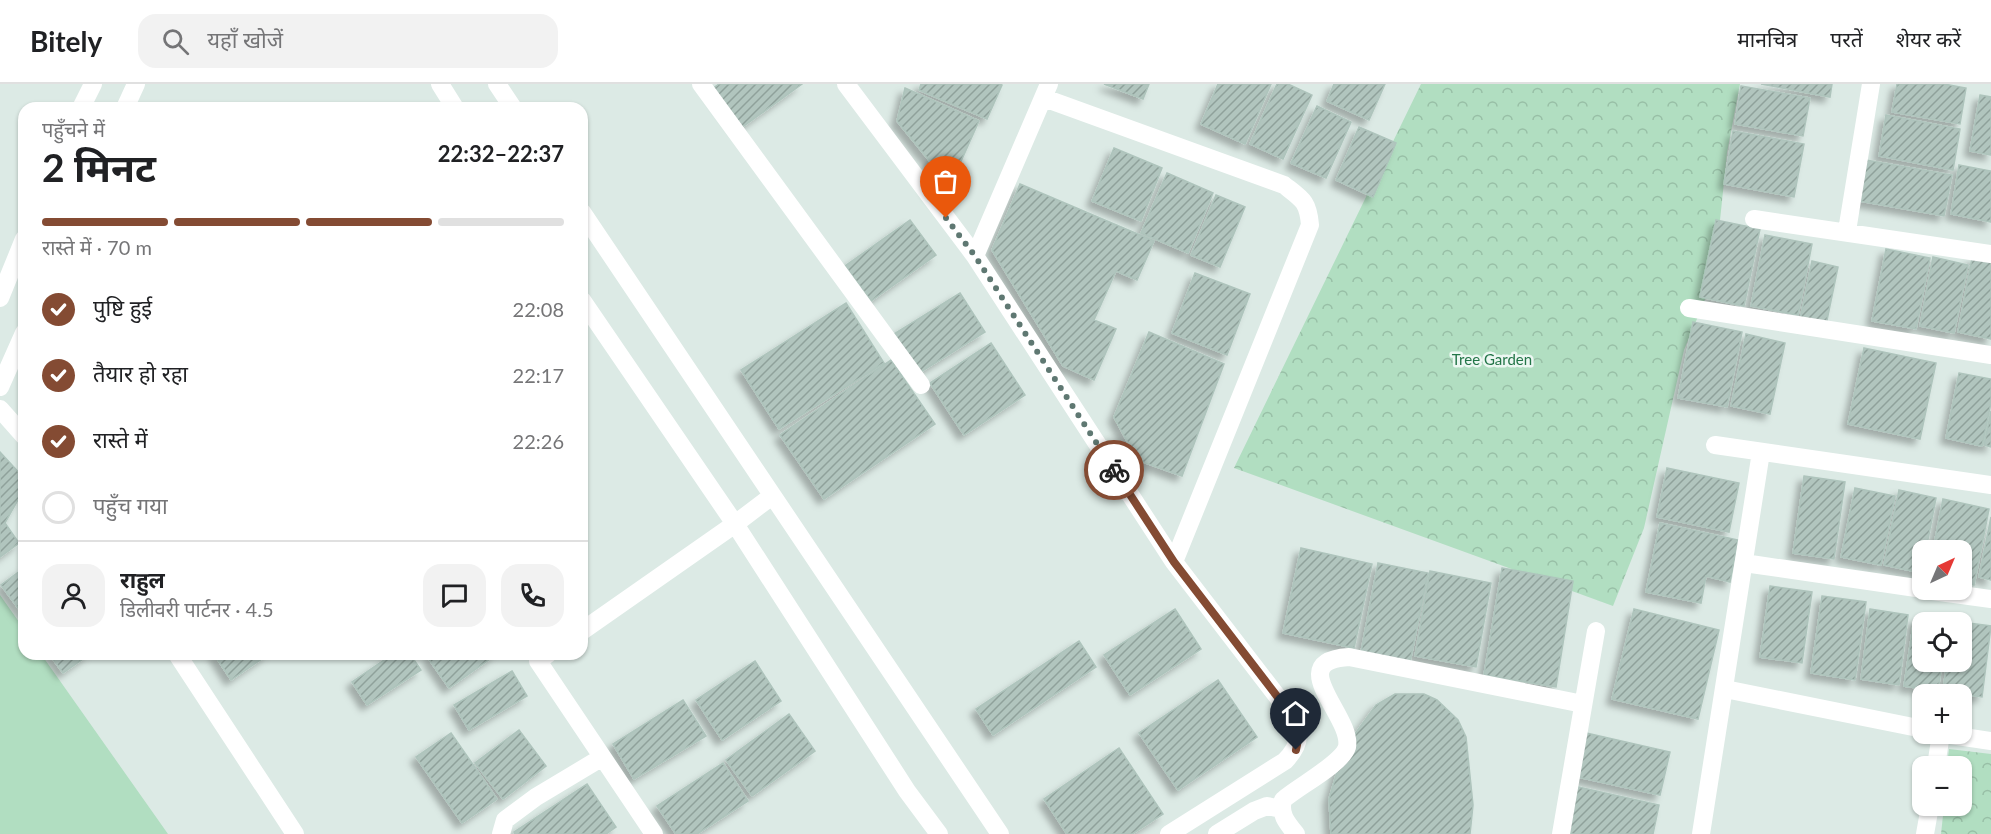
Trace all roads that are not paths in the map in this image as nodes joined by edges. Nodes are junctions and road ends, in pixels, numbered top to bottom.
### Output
1 (93, 84) edge
2 (136, 84) edge
3 (440, 84) edge
4 (497, 84) edge
5 (701, 84) edge
6 (846, 84) edge
7 (1871, 84) edge
8 (1046, 91) edge
9 (84, 102) edge
10 (128, 102) edge
11 (451, 102) edge
12 (509, 102) edge
13 (1754, 219) dead end
14 (588, 221) edge
15 (1847, 231) junction
16 (18, 254) edge
17 (1991, 254) edge
18 (975, 256) junction
19 (0, 298) edge
20 (1689, 308) dead end
21 (588, 309) edge
22 (18, 346) edge
23 (1991, 355) edge
24 (921, 385) dead end
25 (0, 387) edge
26 (0, 409) edge
27 (18, 429) edge
28 (1715, 444) dead end
29 (1761, 452) junction
30 (1991, 485) edge
31 (772, 496) junction
32 (735, 524) junction
33 (1174, 562) junction
34 (1744, 563) junction
35 (1912, 587) edge
36 (1972, 596) edge
37 (1991, 599) edge
38 (588, 627) edge
39 (1596, 631) dead end
40 (181, 660) edge
41 (542, 660) edge
42 (1725, 689) junction
43 (1583, 704) junction
44 (1912, 727) edge
45 (1972, 738) edge
46 (1991, 741) edge
47 (601, 758) junction
48 (1281, 809) junction
49 (1928, 816) edge
50 (295, 834) edge
51 (501, 834) edge
52 (654, 834) edge
53 (939, 834) edge
54 (1000, 834) edge
55 (1168, 834) edge
56 (1217, 834) edge
57 (1296, 834) edge
58 (1561, 834) edge
59 (1701, 834) edge
60 (1925, 834) edge

1 - 9 street
2 - 10 street
3 - 11 street
4 - 12 street
5 - 24 street
6 - 18 street
7 - 15 street
8 - 18 street
8 - 33 street
13 - 15 street
14 - 31 street
15 - 17 street
16 - 19 street
18 - 33 street
20 - 23 street
21 - 32 street
22 - 25 street
26 - 27 street
28 - 29 street
29 - 30 street
29 - 34 street
31 - 32 street
31 - 54 street
32 - 38 street
32 - 53 street
33 - 55 street
34 - 35 street
34 - 42 street
36 - 37 street
39 - 43 street
40 - 50 street
41 - 47 street
42 - 44 street
42 - 59 street
43 - 48 street
43 - 58 street
45 - 46 street
47 - 51 street
47 - 52 street
48 - 56 street
48 - 57 street
49 - 60 street

